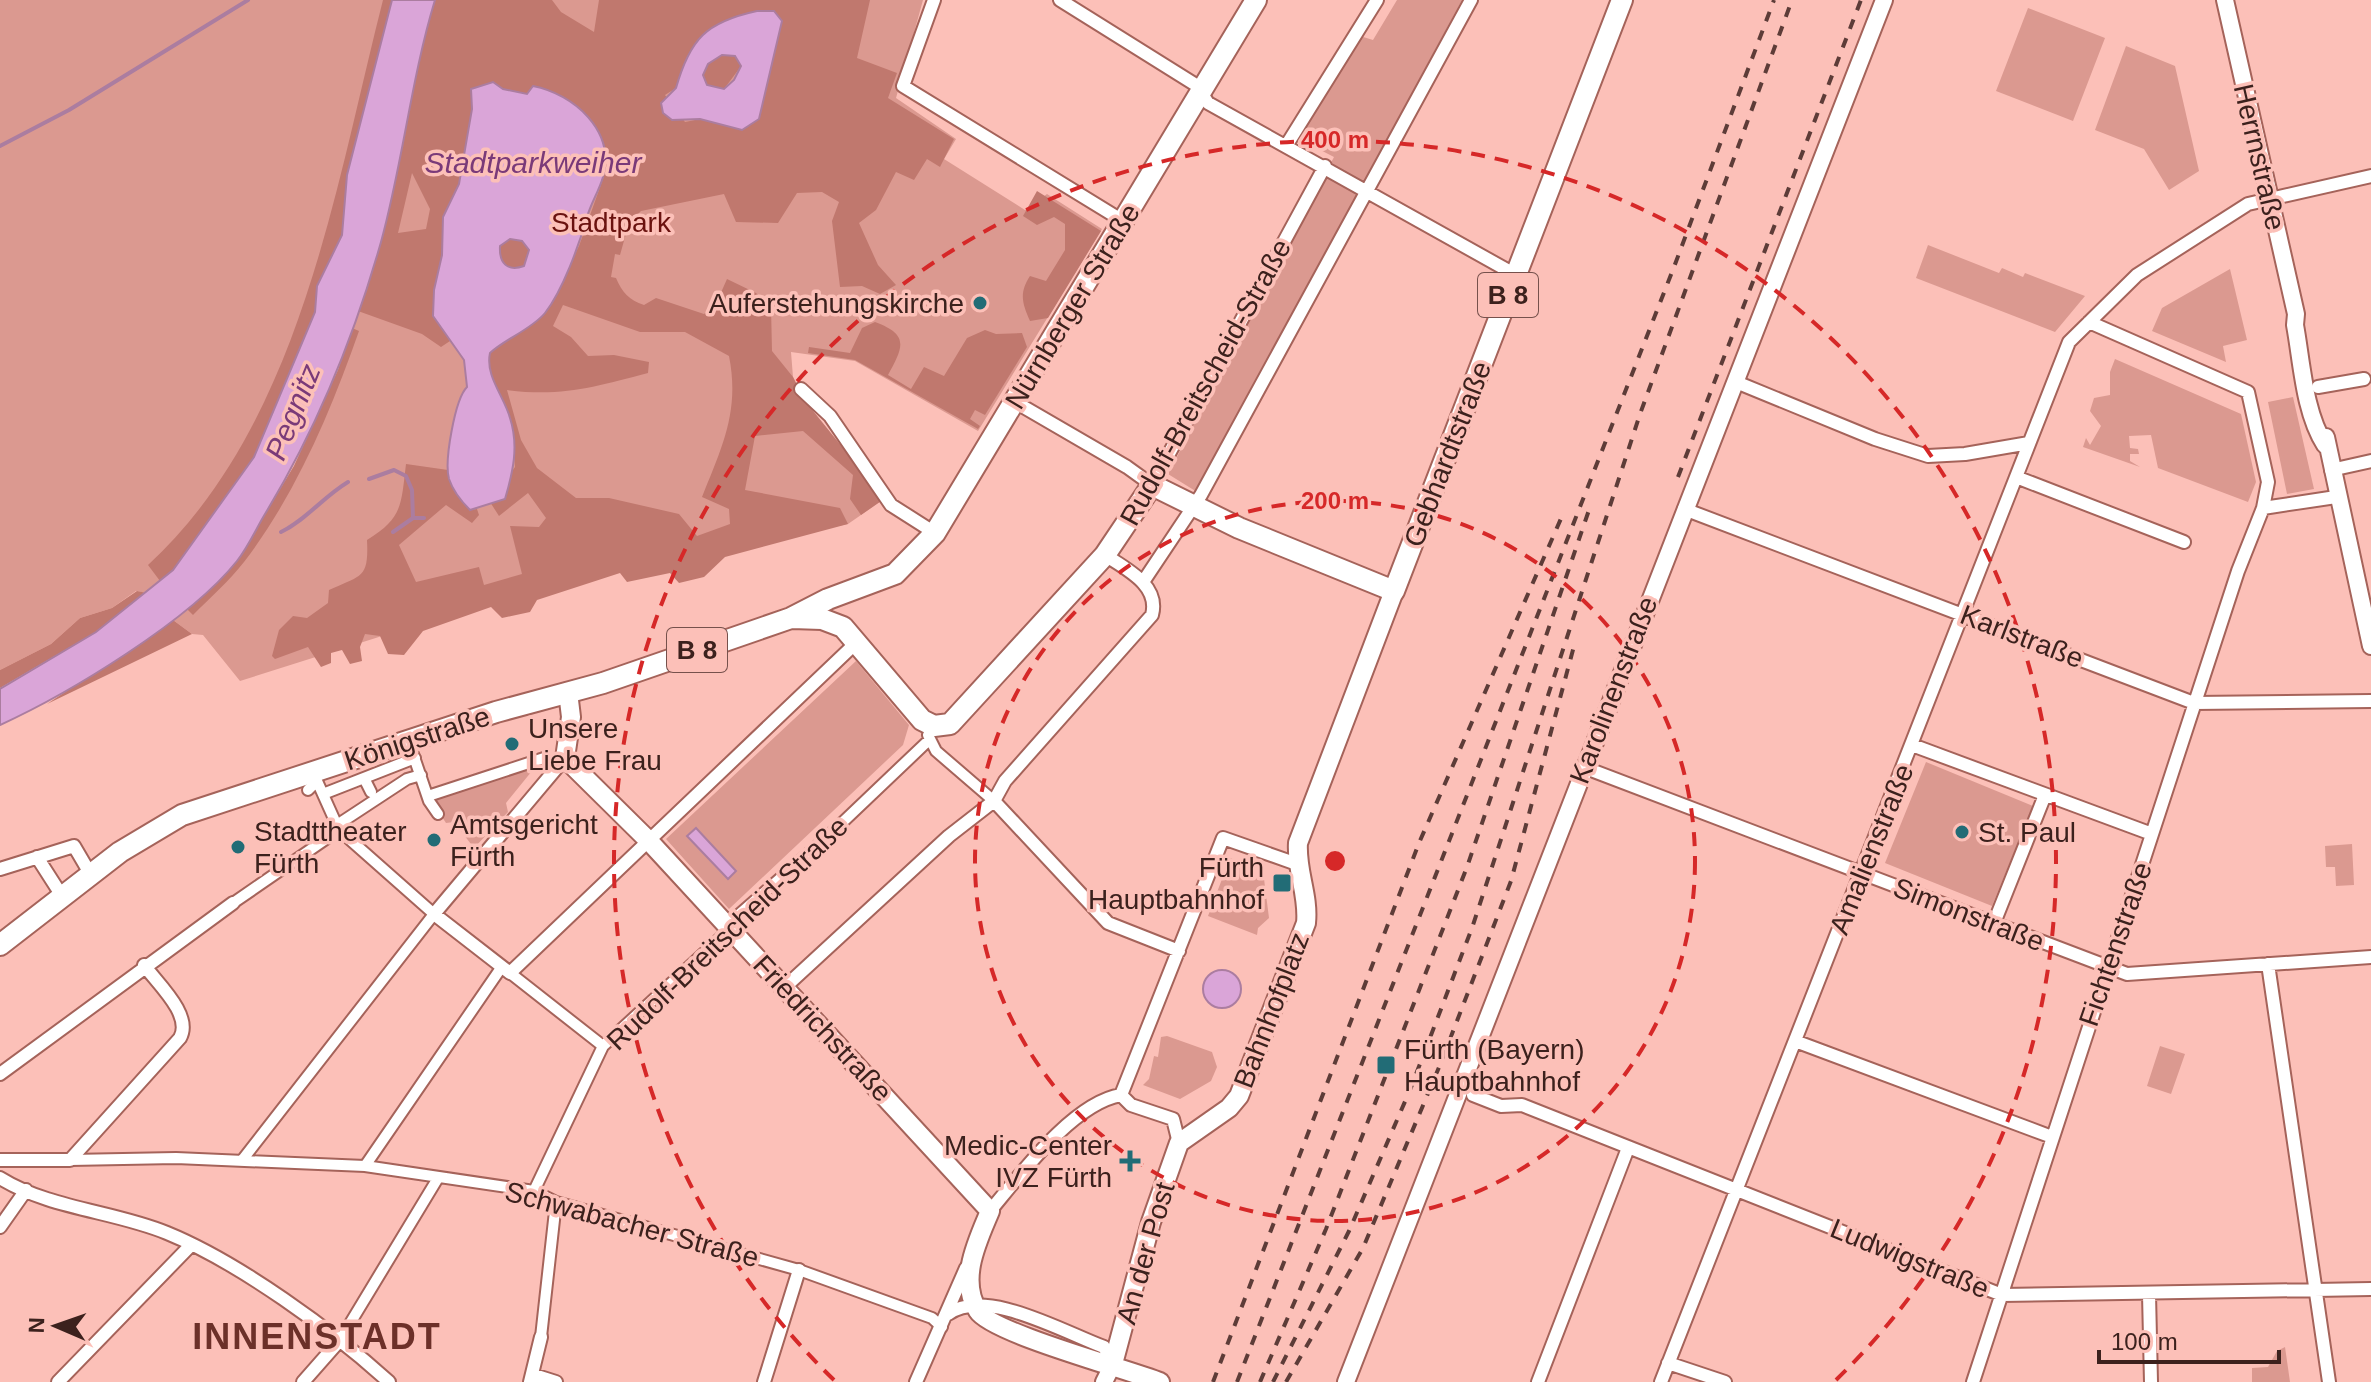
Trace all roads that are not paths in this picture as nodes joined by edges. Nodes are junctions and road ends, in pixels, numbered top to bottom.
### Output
1 (934, 0) edge
2 (1060, 0) edge
3 (1256, 0) edge
4 (1377, 0) edge
5 (1471, 0) edge
6 (1622, 0) edge
7 (1884, 0) edge
8 (2225, 0) edge
9 (1200, 94) junction
10 (1286, 146) junction
11 (1325, 166) junction
12 (2371, 176) edge
13 (1364, 192) junction
14 (2270, 200) junction
15 (1123, 221) junction
16 (1516, 275) junction
17 (2296, 314) junction
18 (2089, 322) junction
19 (2364, 379) dead end
20 (1736, 382) junction
21 (2318, 387) junction
22 (801, 389) dead end
23 (1015, 402) junction
24 (2029, 443) junction
25 (2325, 445) junction
26 (2371, 461) edge
27 (2331, 470) junction
28 (2016, 477) junction
29 (1152, 485) junction
30 (2336, 497) junction
31 (1194, 507) junction
32 (2263, 508) junction
33 (1684, 509) junction
34 (935, 533) junction
35 (2184, 542) dead end
36 (1105, 555) junction
37 (1143, 582) junction
38 (864, 587) junction
39 (1394, 591) junction
40 (1964, 613) junction
41 (791, 618) junction
42 (854, 637) junction
43 (2371, 646) edge
44 (568, 692) junction
45 (2371, 701) edge
46 (2194, 703) junction
47 (933, 730) junction
48 (1912, 745) junction
49 (544, 758) dead end
50 (565, 758) junction
51 (1583, 767) junction
52 (421, 775) junction
53 (366, 782) junction
54 (308, 790) dead end
55 (323, 794) junction
56 (2045, 795) junction
57 (428, 796) junction
58 (994, 801) junction
59 (438, 814) dead end
60 (338, 827) junction
61 (2152, 834) junction
62 (649, 841) junction
63 (37, 857) junction
64 (1297, 864) junction
65 (0, 868) edge
66 (1861, 872) junction
67 (91, 875) junction
68 (62, 896) junction
69 (233, 903) joint
70 (434, 914) junction
71 (1994, 923) junction
72 (730, 929) junction
73 (0, 945) edge
74 (1179, 951) junction
75 (2371, 957) edge
76 (2268, 964) junction
77 (144, 965) junction
78 (2106, 967) junction
79 (505, 971) junction
80 (785, 987) junction
81 (1795, 1041) junction
82 (603, 1046) junction
83 (0, 1074) edge
84 (1473, 1095) dead end
85 (1115, 1096) junction
86 (2052, 1137) junction
87 (1179, 1143) junction
88 (1628, 1148) junction
89 (243, 1159) junction
90 (0, 1160) edge
91 (70, 1160) junction
92 (365, 1166) junction
93 (0, 1178) edge
94 (438, 1178) junction
95 (26, 1190) junction
96 (1736, 1190) junction
97 (534, 1191) junction
98 (556, 1202) junction
99 (990, 1211) junction
100 (0, 1227) edge
101 (191, 1245) junction
102 (971, 1258) junction
103 (799, 1270) junction
104 (2371, 1289) edge
105 (2317, 1290) junction
106 (2149, 1294) junction
107 (2002, 1295) junction
108 (974, 1303) junction
109 (948, 1314) junction
110 (987, 1321) junction
111 (942, 1327) junction
112 (541, 1337) joint
113 (340, 1340) junction
114 (1668, 1363) junction
115 (1113, 1364) junction
116 (532, 1379) edge
117 (58, 1382) edge
118 (303, 1382) edge
119 (389, 1382) edge
120 (556, 1382) edge
121 (764, 1382) edge
122 (916, 1382) edge
123 (1104, 1382) edge
124 (1160, 1382) edge
125 (1346, 1382) edge
126 (1538, 1382) edge
127 (1661, 1382) edge
128 (1725, 1382) edge
129 (1973, 1382) edge
130 (2151, 1382) edge
131 (2329, 1382) edge

1 - 15 street
2 - 9 street
3 - 9 main road, Nürnberger Straße / B 8
4 - 10 street
5 - 13 street
6 - 16 main road, Gebhardtstraße / B 8
7 - 20 street, Karolinenstraße
8 - 14 street, Herrnstraße
9 - 10 street
9 - 15 main road, Nürnberger Straße / B 8
10 - 11 street
11 - 13 street
11 - 29 street, Rudolf-Breitscheid-Straße
12 - 14 street, Amalienstraße
13 - 16 street
13 - 31 street
14 - 17 street, Herrnstraße
14 - 18 street, Amalienstraße
15 - 23 main road, Nürnberger Straße / B 8
16 - 39 main road, Gebhardtstraße / B 8
17 - 21 street, Herrnstraße
17 - 25 street, Herrnstraße
18 - 24 street, Amalienstraße
18 - 32 street, Fichtenstraße
19 - 21 street
20 - 24 street
20 - 33 street, Karolinenstraße
21 - 25 street, Herrnstraße
22 - 34 street
23 - 29 street
23 - 34 main road, Nürnberger Straße / B 8
24 - 28 street, Amalienstraße
25 - 27 street, Herrnstraße
26 - 27 street
27 - 30 street, Herrnstraße
28 - 35 street
28 - 40 street, Amalienstraße
29 - 31 main road
29 - 36 main road, Rudolf-Breitscheid-Straße
30 - 32 street
30 - 43 street, Herrnstraße
31 - 37 street
31 - 39 main road
32 - 46 street, Fichtenstraße
33 - 40 street, Karlstraße
33 - 51 street, Karolinenstraße
34 - 38 main road, Nürnberger Straße / B 8
36 - 37 street
36 - 47 main road, Rudolf-Breitscheid-Straße
37 - 58 street
38 - 41 main road, Königstraße / B 8
38 - 42 main road
39 - 64 main road, Gebhardtstraße
40 - 46 street, Karlstraße
40 - 48 street, Amalienstraße
41 - 42 main road, B 8
41 - 44 main road, Königstraße / B 8
42 - 47 main road, B 8
42 - 62 street
44 - 50 main road
44 - 67 main road, Königstraße / B 8
45 - 46 street, Karlstraße
46 - 61 street, Fichtenstraße
47 - 58 street
47 - 72 street, Rudolf-Breitscheid-Straße
48 - 56 street
48 - 66 street, Amalienstraße
49 - 57 street
50 - 62 main road, Friedrichstraße
50 - 70 street
51 - 66 street, Simonstraße
51 - 125 street, Karolinenstraße
52 - 53 street
52 - 53 street
52 - 57 street
53 - 55 street
53 - 60 street
54 - 55 street
55 - 60 street
56 - 61 street
56 - 71 street
57 - 59 street
58 - 74 street
58 - 80 street
60 - 69 street
60 - 70 street
61 - 78 street, Fichtenstraße
62 - 72 main road, Friedrichstraße
62 - 79 street
63 - 65 street
63 - 67 street
63 - 68 street
64 - 74 street
64 - 87 main road, Bahnhofplatz
66 - 71 street, Simonstraße
66 - 81 street, Amalienstraße
67 - 68 main road, Königstraße / B 8
68 - 73 main road, Königstraße / B 8
69 - 77 street
70 - 79 street
70 - 89 street
71 - 78 street, Simonstraße
72 - 80 main road, Friedrichstraße
72 - 82 street, Rudolf-Breitscheid-Straße
74 - 85 street
75 - 76 street, Simonstraße
76 - 78 street, Simonstraße
76 - 105 street
77 - 83 street
77 - 91 street
78 - 86 street, Fichtenstraße
79 - 82 street
79 - 92 street
80 - 99 main road, Friedrichstraße
81 - 86 street
81 - 96 street, Amalienstraße
82 - 97 street, Rudolf-Breitscheid-Straße
84 - 88 street, Ludwigstraße
85 - 87 street
85 - 99 street
86 - 107 street, Fichtenstraße
87 - 115 main road, An der Post
88 - 96 street, Ludwigstraße
88 - 126 street
89 - 91 street, Schwabacher Straße
89 - 92 street, Schwabacher Straße
90 - 91 street
92 - 94 street, Schwabacher Straße
93 - 95 street
94 - 97 street, Schwabacher Straße
94 - 113 street
95 - 100 street
95 - 101 street
96 - 107 street, Ludwigstraße
96 - 114 street, Amalienstraße
97 - 98 street, Schwabacher Straße
98 - 103 street, Schwabacher Straße
98 - 112 street
99 - 102 main road
101 - 113 street
101 - 117 street
102 - 108 main road
102 - 109 street
103 - 111 street, Schwabacher Straße
103 - 121 street
104 - 105 street, Ludwigstraße
105 - 106 street, Ludwigstraße
105 - 131 street
106 - 107 street, Ludwigstraße
106 - 130 street
107 - 129 street, Fichtenstraße
108 - 109 street
108 - 110 main road
108 - 115 street
109 - 110 street
109 - 111 street
110 - 115 main road
111 - 122 street
112 - 116 street
113 - 118 street
113 - 119 street
114 - 127 street, Amalienstraße
114 - 128 street
115 - 123 street
115 - 124 main road
116 - 120 street

